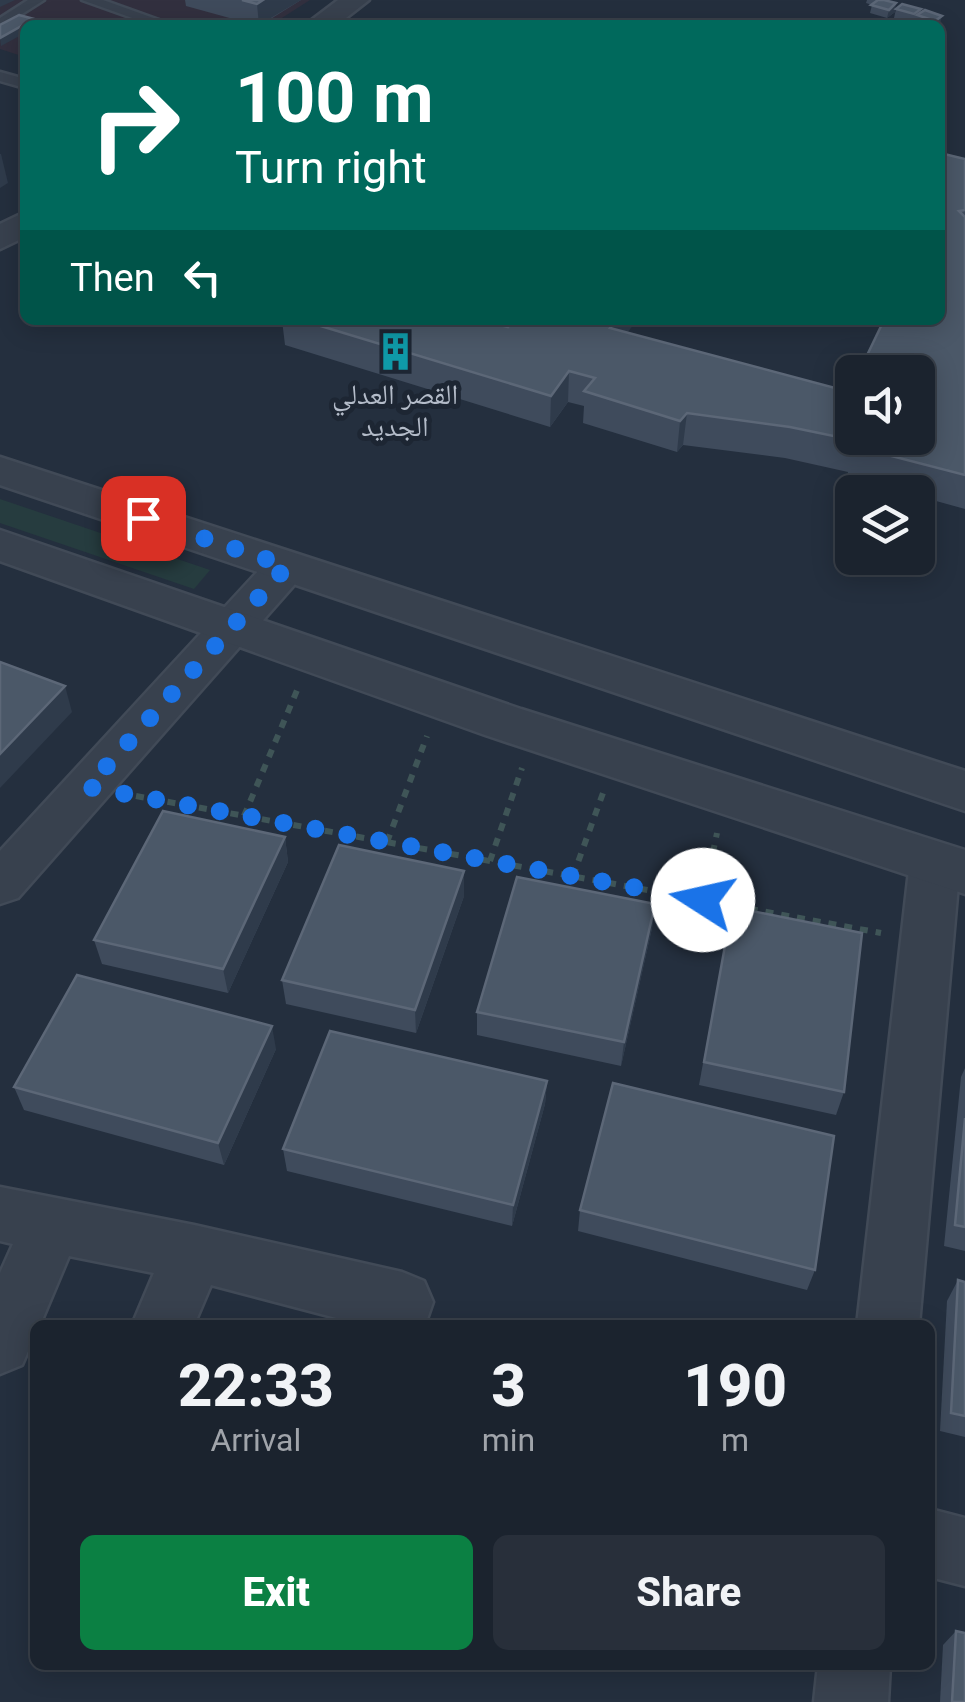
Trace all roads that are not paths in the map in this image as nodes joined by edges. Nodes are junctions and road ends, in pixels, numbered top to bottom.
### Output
1 (37, 0) edge
2 (89, 0) edge
3 (356, 0) edge
4 (151, 20) edge
5 (326, 20) edge
6 (0, 24) edge
7 (0, 470) edge
8 (0, 545) edge
9 (287, 566) junction
10 (233, 627) junction
11 (965, 792) edge
12 (950, 867) edge
13 (0, 884) edge
14 (27, 1219) edge
15 (194, 1252) junction
16 (165, 1320) edge
17 (396, 1320) edge
18 (888, 1320) edge
19 (0, 1343) edge
20 (935, 1545) edge
21 (965, 1552) edge
22 (854, 1670) edge
23 (851, 1702) edge

1 - 6 lane
2 - 4 lane
3 - 5 street
7 - 9 street
8 - 10 street
9 - 10 street
9 - 11 street
10 - 12 street
10 - 13 street
12 - 18 street
14 - 15 street
14 - 19 street
15 - 16 street
15 - 17 street
20 - 21 street
22 - 23 street

